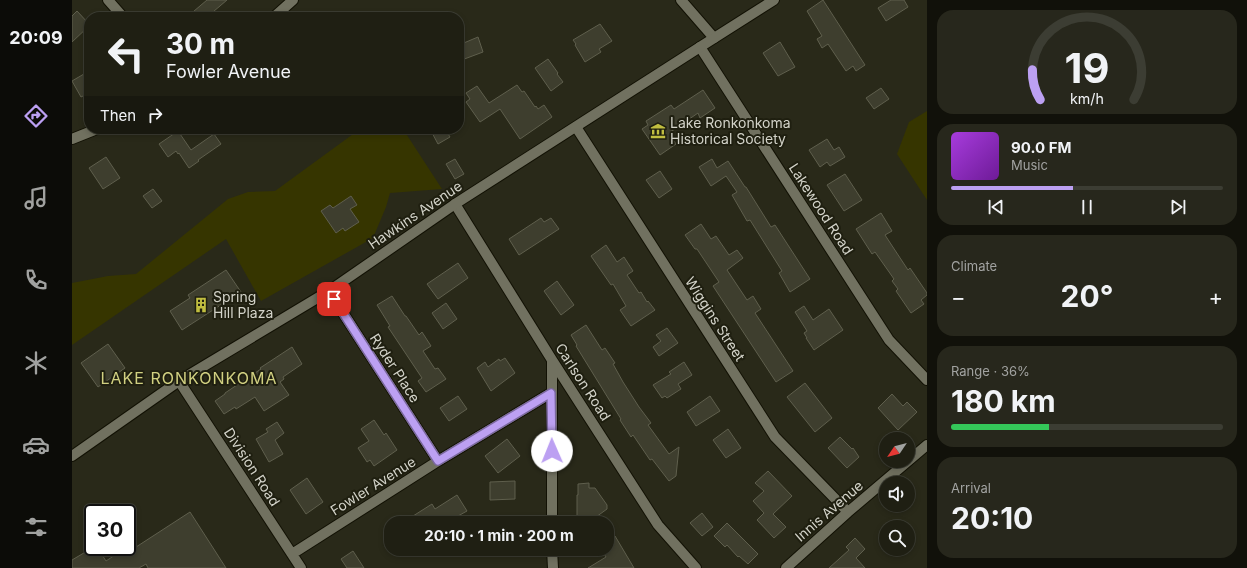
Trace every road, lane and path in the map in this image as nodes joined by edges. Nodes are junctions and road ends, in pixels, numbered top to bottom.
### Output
1 (108, 0) edge
2 (293, 0) edge
3 (681, 0) edge
4 (774, 0) edge
5 (119, 12) edge
6 (280, 12) edge
7 (714, 38) junction
8 (700, 47) junction
9 (576, 127) junction
10 (84, 134) edge
11 (72, 139) edge
12 (455, 204) junction
13 (329, 291) junction
14 (552, 360) junction
15 (927, 380) edge
16 (179, 381) junction
17 (551, 393) junction
18 (927, 445) edge
19 (72, 456) edge
20 (438, 461) junction
21 (848, 512) junction
22 (552, 516) edge
23 (292, 554) junction
24 (552, 556) edge
25 (301, 568) edge
26 (553, 568) edge
27 (696, 568) edge
28 (786, 568) edge

1 - 5 street
2 - 6 street
3 - 7 street
4 - 7 street, Hawkins Avenue
7 - 8 street, Hawkins Avenue
8 - 9 street, Hawkins Avenue
8 - 15 street, Lakewood Road
9 - 12 street, Hawkins Avenue
9 - 21 street, Wiggins Street
10 - 11 street
12 - 13 street, Hawkins Avenue
12 - 14 street, Carlson Road
13 - 16 street, Hawkins Avenue
13 - 20 street, Ryder Place
14 - 17 street
14 - 27 street, Carlson Road
16 - 19 street, Hawkins Avenue
16 - 23 street, Division Road
17 - 20 street, Fowler Avenue
17 - 22 street
18 - 21 street, Innis Avenue
20 - 23 street, Fowler Avenue
21 - 28 street, Innis Avenue
23 - 25 street, Division Road
24 - 26 street

